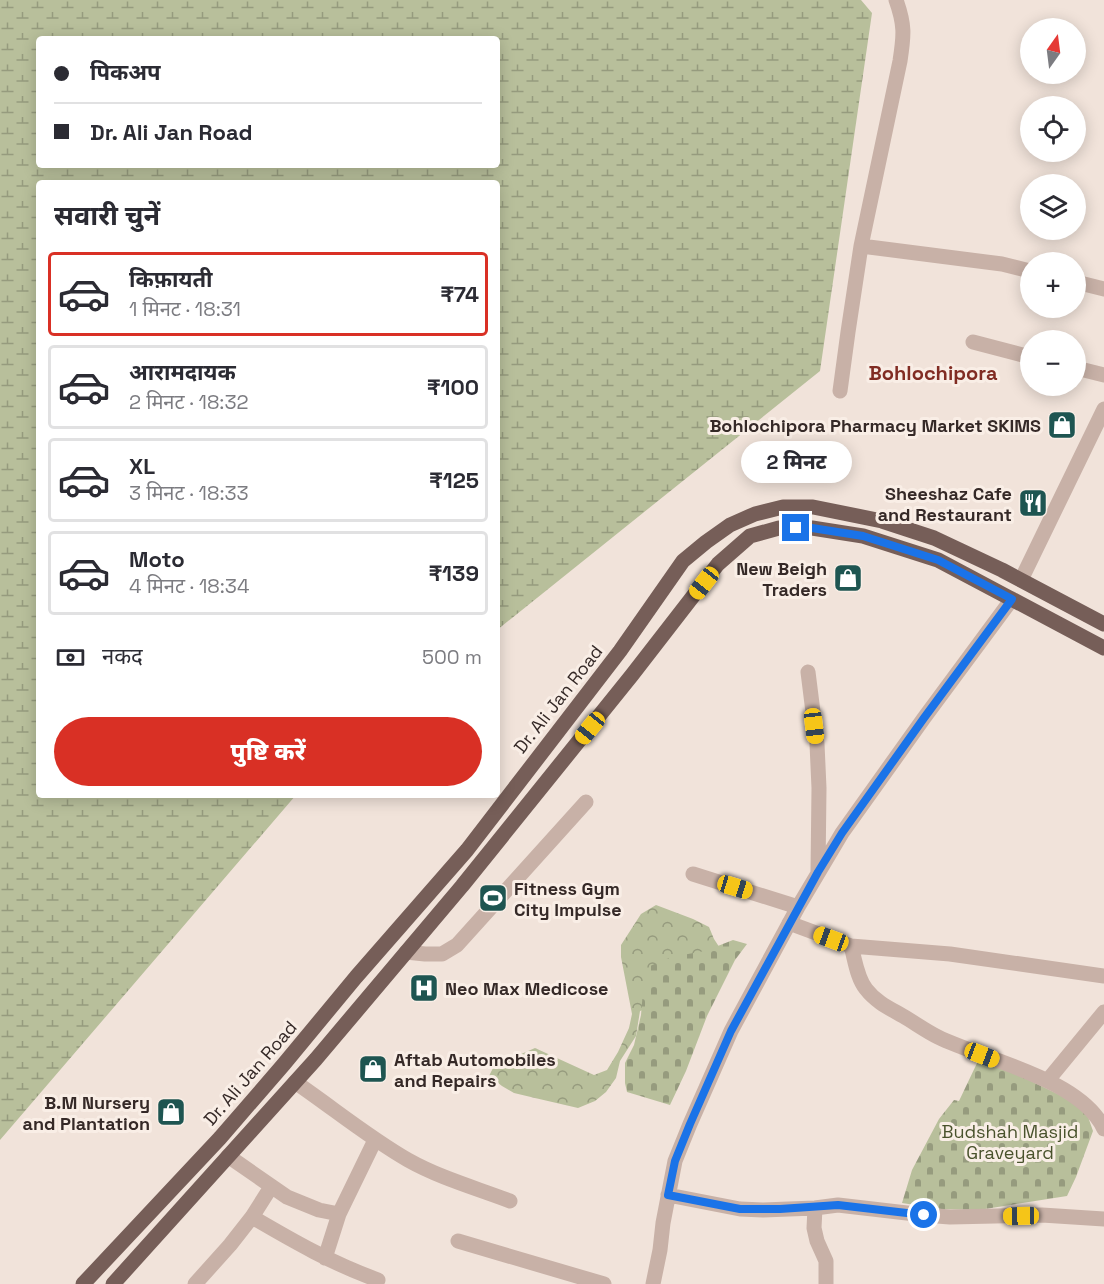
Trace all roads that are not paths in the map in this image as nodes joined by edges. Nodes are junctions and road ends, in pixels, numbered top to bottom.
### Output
1 (896, 0) edge
2 (861, 246) junction
3 (1020, 268) edge
4 (1086, 284) edge
5 (1104, 289) edge
6 (973, 342) dead end
7 (1020, 354) edge
8 (1086, 370) edge
9 (1104, 375) edge
10 (840, 391) dead end
11 (1104, 409) edge
12 (1021, 580) junction
13 (1012, 599) junction
14 (1104, 624) edge
15 (1104, 648) edge
16 (808, 672) dead end
17 (586, 802) dead end
18 (818, 872) junction
19 (693, 874) dead end
20 (798, 907) junction
21 (789, 923) junction
22 (851, 946) junction
23 (406, 952) junction
24 (1104, 976) edge
25 (1104, 1012) edge
26 (1048, 1080) junction
27 (295, 1082) junction
28 (1104, 1129) edge
29 (375, 1140) junction
30 (228, 1156) junction
31 (271, 1187) junction
32 (668, 1195) junction
33 (510, 1201) dead end
34 (814, 1208) junction
35 (339, 1214) junction
36 (252, 1218) junction
37 (1104, 1219) edge
38 (458, 1241) dead end
39 (325, 1258) junction
40 (378, 1280) dead end
41 (83, 1284) edge
42 (113, 1284) edge
43 (195, 1284) edge
44 (604, 1284) edge
45 (653, 1284) edge
46 (826, 1284) edge

1 - 2 street
2 - 3 street
2 - 10 street
4 - 5 street
6 - 7 street
8 - 9 street
11 - 12 street
12 - 14 main road, Dr. Ali Jan Road
12 - 41 main road, Dr. Ali Jan Road
13 - 15 main road
13 - 18 street
13 - 23 main road
16 - 18 street
17 - 23 street
18 - 20 street
19 - 20 street
20 - 21 street
21 - 22 street
21 - 32 street
22 - 24 street
22 - 26 street
23 - 27 main road
25 - 26 street
26 - 28 street
27 - 29 street
27 - 30 main road
29 - 33 street
29 - 35 street
30 - 31 street
30 - 42 main road
31 - 35 street
31 - 36 street
32 - 34 street
32 - 45 street
34 - 37 street
34 - 46 street
35 - 39 street
36 - 39 street
36 - 43 street
38 - 44 street
39 - 40 street

